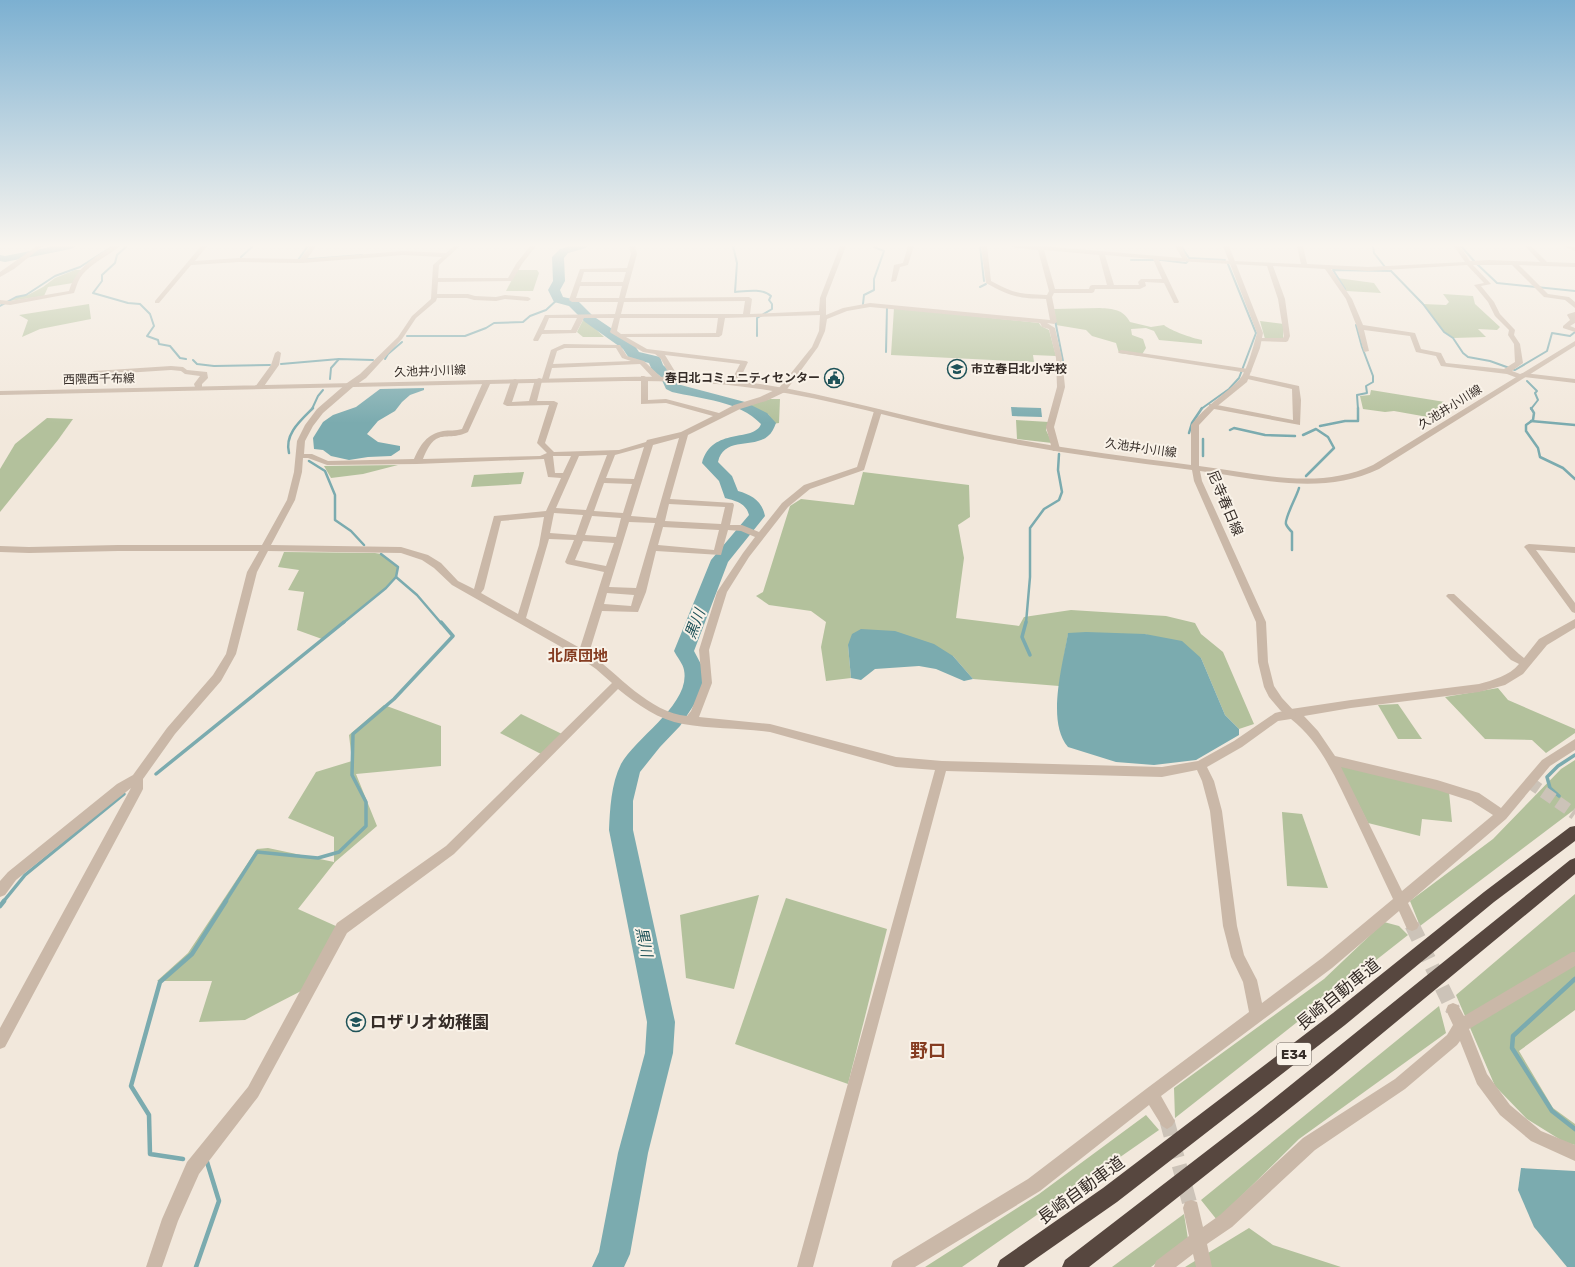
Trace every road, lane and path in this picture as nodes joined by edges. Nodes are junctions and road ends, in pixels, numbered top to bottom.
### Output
1 (428, 305) edge
2 (621, 305) edge
3 (662, 305) edge
4 (704, 305) edge
5 (747, 305) edge
6 (822, 305) edge
7 (869, 305) edge
8 (871, 305) edge
9 (1052, 305) edge
10 (1250, 305) edge
11 (1283, 305) edge
12 (1351, 305) edge
13 (1492, 305) edge
14 (684, 308) junction
15 (1575, 314) edge
16 (580, 316) junction
17 (618, 316) junction
18 (722, 316) junction
19 (746, 316) junction
20 (823, 316) junction
21 (1043, 322) junction
22 (654, 325) junction
23 (1360, 327) junction
24 (1574, 330) edge
25 (539, 332) junction
26 (620, 336) junction
27 (536, 340) dead end
28 (1258, 340) junction
29 (1575, 343) edge
30 (1366, 351) dead end
31 (1121, 352) dead end
32 (278, 353) dead end
33 (658, 353) junction
34 (642, 362) junction
35 (549, 366) junction
36 (1509, 370) junction
37 (94, 373) dead end
38 (1247, 373) junction
39 (1522, 376) junction
40 (644, 378) junction
41 (660, 378) junction
42 (673, 378) junction
43 (542, 380) junction
44 (515, 381) junction
45 (1575, 381) edge
46 (487, 382) junction
47 (734, 383) junction
48 (350, 385) junction
49 (259, 387) junction
50 (199, 388) junction
51 (782, 390) junction
52 (0, 393) edge
53 (532, 404) junction
54 (1212, 406) junction
55 (878, 411) junction
56 (720, 416) junction
57 (684, 434) junction
58 (650, 442) junction
59 (1056, 449) junction
60 (612, 452) junction
61 (576, 453) junction
62 (550, 455) junction
63 (299, 456) junction
64 (417, 462) junction
65 (1195, 467) junction
66 (566, 476) junction
67 (601, 480) junction
68 (638, 482) junction
69 (666, 501) junction
70 (549, 512) junction
71 (588, 513) junction
72 (626, 517) junction
73 (660, 522) junction
74 (724, 528) junction
75 (545, 536) junction
76 (761, 536) junction
77 (580, 538) junction
78 (619, 540) junction
79 (266, 548) junction
80 (653, 548) junction
81 (0, 549) edge
82 (1575, 550) edge
83 (610, 570) junction
84 (604, 590) junction
85 (641, 592) junction
86 (476, 595) junction
87 (1451, 596) dead end
88 (599, 607) junction
89 (1575, 610) edge
90 (521, 620) junction
91 (1575, 623) edge
92 (583, 654) junction
93 (1525, 663) junction
94 (619, 684) junction
95 (1291, 713) junction
96 (687, 720) junction
97 (1575, 744) edge
98 (1330, 760) junction
99 (1200, 765) junction
100 (942, 766) junction
101 (137, 778) junction
102 (1502, 816) junction
103 (1575, 832) edge
104 (1575, 865) edge
105 (0, 891) edge
106 (1401, 901) junction
107 (1412, 925) tunnel mouth
108 (1575, 959) edge
109 (1453, 1010) tunnel mouth
110 (1257, 1015) junction
111 (1461, 1026) junction
112 (0, 1042) edge
113 (1150, 1094) junction
114 (1167, 1121) tunnel mouth
115 (1575, 1153) edge
116 (1191, 1208) tunnel mouth
117 (1198, 1240) junction
118 (154, 1267) edge
119 (805, 1267) edge
120 (899, 1267) edge
121 (1007, 1267) edge
122 (1072, 1267) edge
123 (1162, 1267) edge
124 (1204, 1267) edge

1 - 48 street
2 - 17 street
3 - 14 street
4 - 14 street
5 - 19 street
6 - 20 street
7 - 20 street
8 - 21 street
9 - 21 street
10 - 28 street, 尼寺春日線
11 - 28 street
12 - 23 street
13 - 36 street
14 - 18 street
14 - 22 street
15 - 24 street
16 - 17 street
16 - 25 street
16 - 25 street
17 - 22 street
17 - 26 street
18 - 19 street
18 - 22 street
19 - 20 street
20 - 51 street
21 - 59 street
22 - 26 street
23 - 30 street
23 - 36 street
25 - 27 street
26 - 33 street
28 - 38 street, 尼寺春日線
29 - 39 street, 久池井小川線
31 - 38 street
32 - 49 street
33 - 42 street
33 - 47 street
34 - 35 street
34 - 35 street
34 - 41 street
35 - 43 street
36 - 39 street
37 - 50 street
38 - 54 street, 尼寺春日線
38 - 54 street
39 - 45 street
39 - 65 street, 久池井小川線
40 - 41 street, 久池井小川線
40 - 43 street, 久池井小川線
40 - 56 street
41 - 42 street, 久池井小川線
42 - 47 street, 久池井小川線
43 - 44 street, 久池井小川線
43 - 53 street
44 - 46 street, 久池井小川線
44 - 53 street
46 - 48 street, 久池井小川線
46 - 64 street
47 - 51 street, 久池井小川線
48 - 49 street, 久池井小川線
48 - 63 street
49 - 50 street, 久池井小川線
50 - 52 street, 西隈西千布線
51 - 55 street, 久池井小川線
51 - 56 street
53 - 62 street
54 - 65 street, 尼寺春日線
55 - 59 street, 久池井小川線
55 - 76 street
56 - 57 street
57 - 58 street
57 - 69 street
58 - 60 street
58 - 68 street
59 - 65 street, 久池井小川線
60 - 61 street
60 - 67 street
61 - 62 street
61 - 66 street
62 - 64 street
62 - 66 street
63 - 64 street
63 - 79 street
65 - 95 street, 尼寺春日線
66 - 70 street
67 - 68 street
67 - 71 street
68 - 72 street
69 - 73 street
69 - 74 street
70 - 71 street
70 - 75 street
70 - 86 street
71 - 72 street
71 - 77 street
72 - 73 street
72 - 78 street
73 - 74 street
73 - 80 street
74 - 76 street
74 - 80 street
75 - 77 street
75 - 90 street
76 - 96 street
77 - 78 street
77 - 83 street
78 - 83 street
79 - 81 street
79 - 86 street
79 - 101 street
80 - 85 street
82 - 89 street
83 - 84 street
84 - 85 street
84 - 88 street
85 - 88 street
86 - 90 street
87 - 93 street
88 - 92 street
90 - 92 street
91 - 93 street
92 - 94 street
93 - 95 street
94 - 96 street
94 - 118 street
95 - 98 street, 尼寺春日線
95 - 99 street
96 - 100 street
97 - 102 street
98 - 102 street
98 - 106 street, 尼寺春日線
99 - 100 street
99 - 110 street
100 - 119 street
101 - 105 street
101 - 112 street
102 - 106 street
103 - 121 highway, 長崎自動車道 / E34
104 - 122 highway, E34
106 - 107 street, 尼寺春日線
106 - 110 street
108 - 111 street
109 - 111 street
110 - 113 street
111 - 115 street
111 - 117 street
113 - 114 street
113 - 120 street
116 - 117 street
117 - 123 street
117 - 124 street

